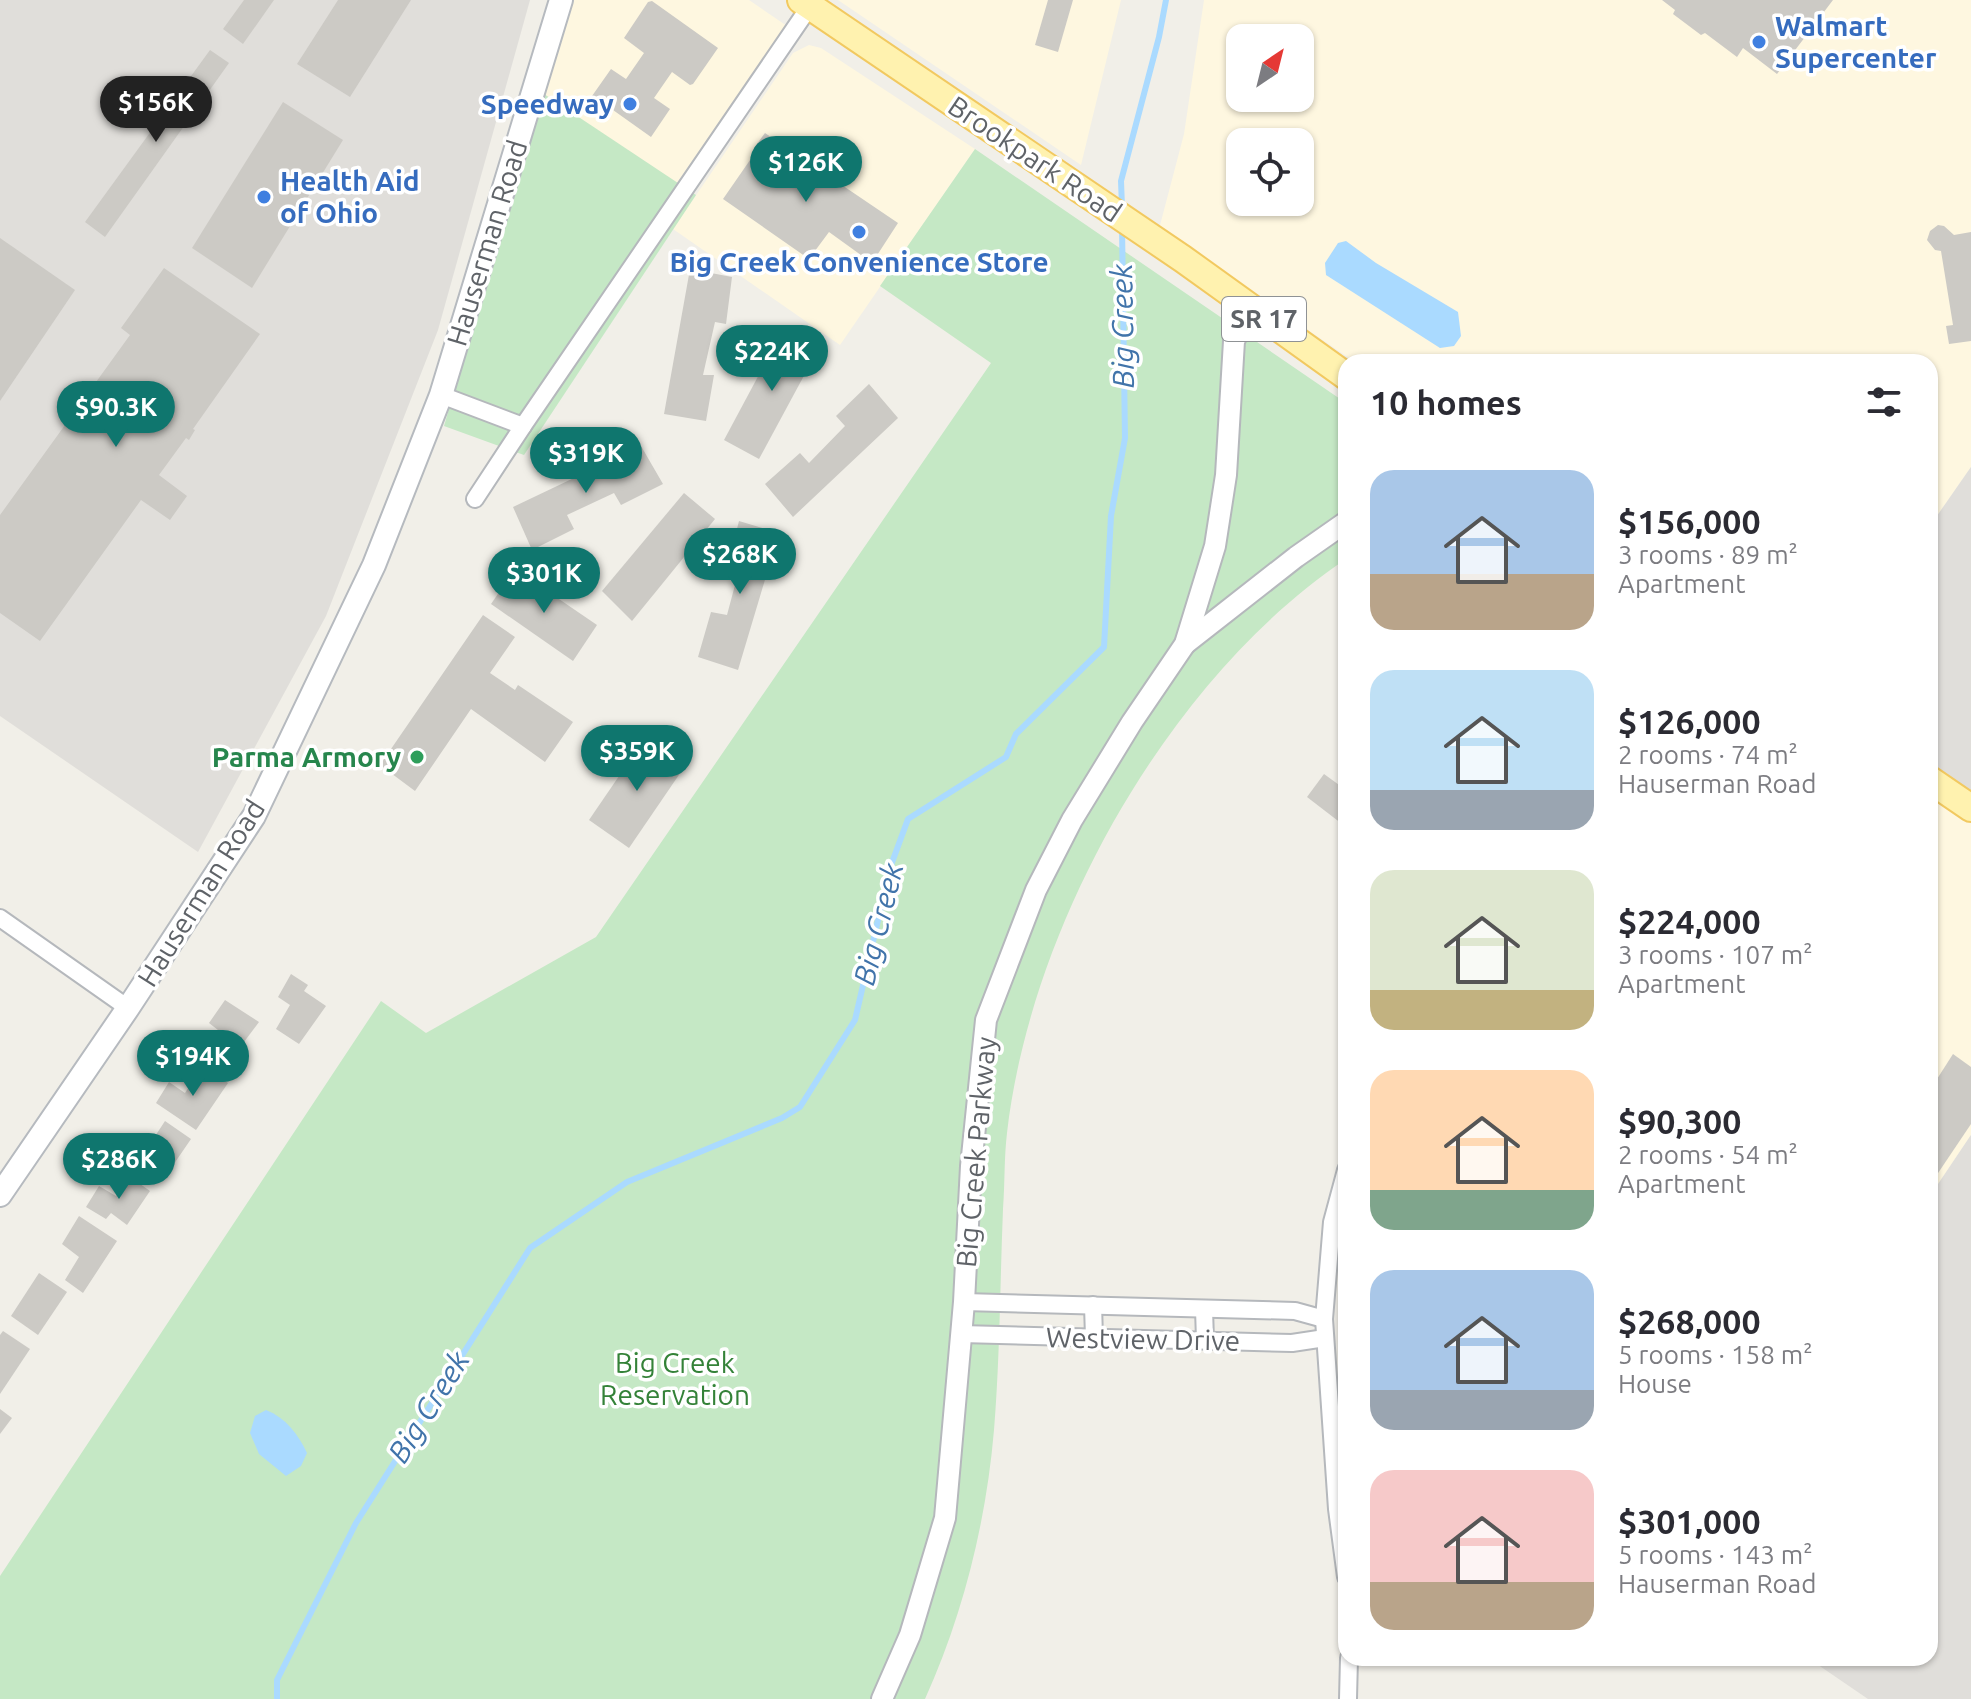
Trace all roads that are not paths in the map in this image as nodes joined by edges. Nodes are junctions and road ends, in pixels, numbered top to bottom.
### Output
1 (561, 0) edge
2 (805, 3) edge
3 (1249, 308) junction
4 (1338, 370) edge
5 (441, 395) junction
6 (523, 426) junction
7 (475, 499) dead end
8 (1338, 528) edge
9 (1185, 644) junction
10 (1938, 785) edge
11 (1971, 808) edge
12 (0, 918) edge
13 (128, 1008) junction
14 (0, 1195) edge
15 (1338, 1200) edge
16 (964, 1302) junction
17 (1093, 1305) junction
18 (1204, 1309) junction
19 (1324, 1319) junction
20 (961, 1334) junction
21 (1094, 1337) junction
22 (1325, 1338) junction
23 (1205, 1340) junction
24 (1338, 1517) edge
25 (1349, 1666) edge
26 (882, 1699) edge
27 (1348, 1699) edge

1 - 5 main road, Hauserman Road
2 - 3 main road, Brookpark Road / SR 17
2 - 6 street
3 - 4 main road, Brookpark Road / SR 17
3 - 9 street, Big Creek Parkway
5 - 6 street
5 - 13 main road, Hauserman Road
6 - 7 street
8 - 9 street, Big Creek Parkway
9 - 16 street, Big Creek Parkway
10 - 11 main road
12 - 13 street
13 - 14 main road, Hauserman Road
15 - 19 street
16 - 17 street, Westview Drive
16 - 20 street, Big Creek Parkway
17 - 18 street, Westview Drive
17 - 21 street
18 - 19 street, Westview Drive
18 - 23 street
19 - 22 street
20 - 21 street, Westview Drive
20 - 26 street, Big Creek Parkway
21 - 23 street, Westview Drive
22 - 23 street, Westview Drive
22 - 24 street
25 - 27 street

